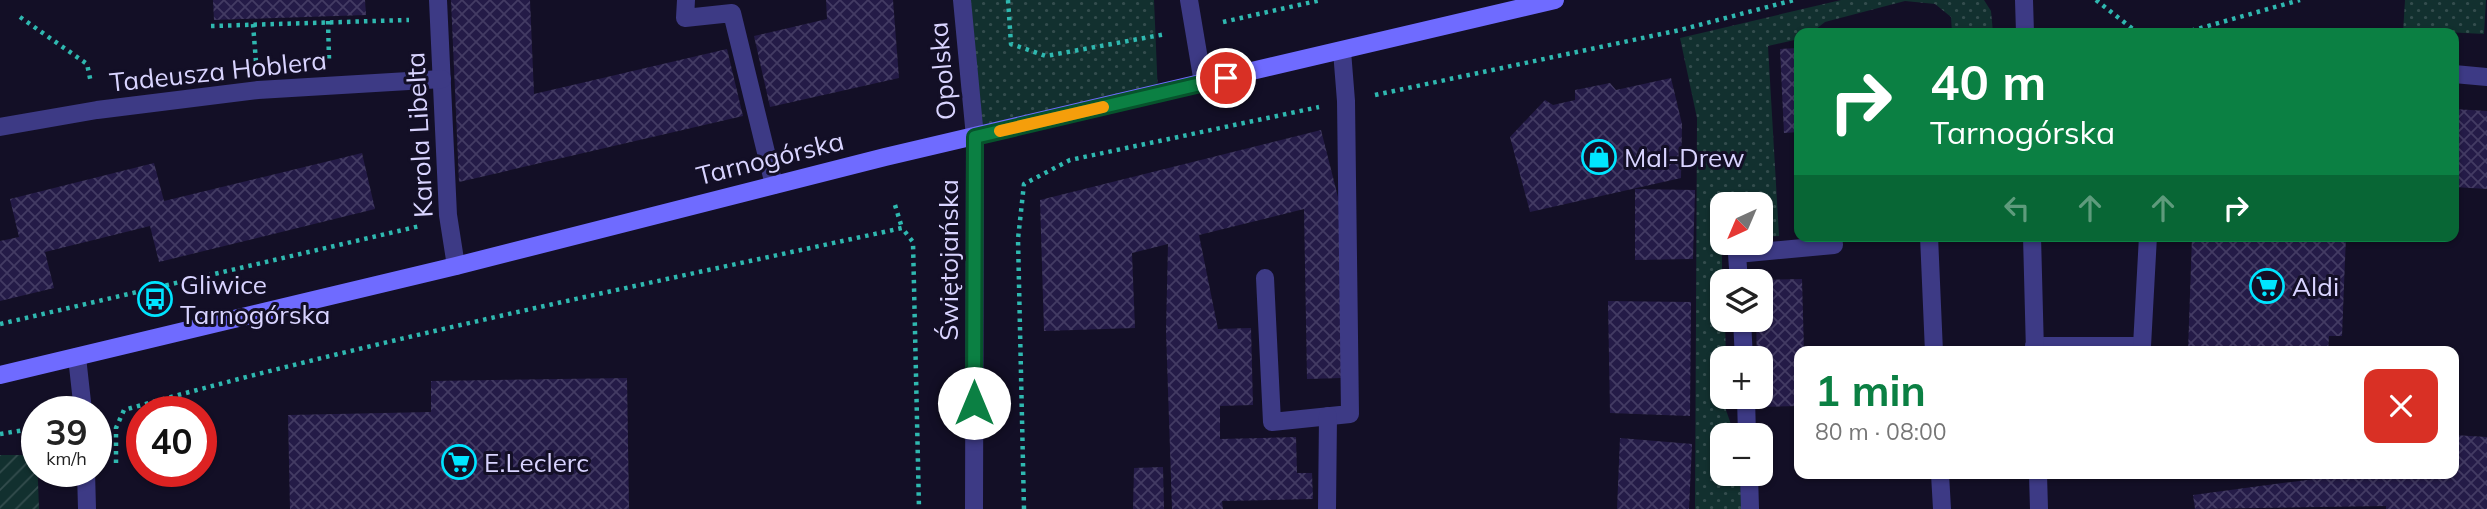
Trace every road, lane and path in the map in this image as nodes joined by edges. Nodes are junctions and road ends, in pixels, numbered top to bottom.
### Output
1 (438, 0) edge
2 (686, 0) edge
3 (962, 0) edge
4 (1009, 0) edge
5 (1189, 0) edge
6 (1321, 0) edge
7 (1555, 0) edge
8 (1794, 0) edge
9 (2024, 0) edge
10 (2096, 0) edge
11 (2300, 0) edge
12 (20, 18) dead end
13 (417, 20) dead end
14 (253, 24) junction
15 (211, 26) dead end
16 (2025, 28) edge
17 (2132, 28) edge
18 (2201, 28) edge
19 (1193, 29) junction
20 (1342, 51) junction
21 (2459, 74) edge
22 (2487, 77) edge
23 (442, 79) junction
24 (1203, 83) junction
25 (258, 90) junction
26 (1346, 101) junction
27 (97, 110) junction
28 (0, 127) edge
29 (975, 137) junction
30 (774, 184) junction
31 (895, 205) dead end
32 (429, 223) dead end
33 (902, 228) junction
34 (1834, 242) edge
35 (1929, 242) edge
36 (2032, 242) edge
37 (2148, 242) edge
38 (456, 266) junction
39 (1738, 269) edge
40 (1265, 278) dead end
41 (0, 324) edge
42 (1934, 346) edge
43 (2034, 346) edge
44 (2142, 346) edge
45 (77, 357) junction
46 (0, 375) edge
47 (81, 396) edge
48 (1328, 416) junction
49 (21, 431) edge
50 (0, 434) edge
51 (116, 469) dead end
52 (1940, 479) edge
53 (2038, 479) edge
54 (1749, 486) edge
55 (86, 487) edge
56 (87, 509) edge
57 (919, 509) edge
58 (974, 509) edge
59 (1024, 509) edge
60 (1327, 509) edge
61 (1750, 509) edge
62 (1942, 509) edge
63 (2039, 509) edge

1 - 23 street, Karola Libelta
2 - 30 street
3 - 29 street, Opolska
4 - 19 path
5 - 19 street
6 - 19 path
7 - 20 main road, Tarnogórska
8 - 26 path
9 - 16 street
10 - 17 path
11 - 18 path
12 - 27 path
13 - 14 path
14 - 15 path
14 - 25 path
19 - 24 street
20 - 24 main road, Tarnogórska
20 - 26 street
21 - 22 street
23 - 25 street, Tadeusza Hoblera
23 - 38 street, Karola Libelta
24 - 29 main road, Tarnogórska
25 - 27 street, Tadeusza Hoblera
26 - 48 street
26 - 59 path
27 - 28 street, Tadeusza Hoblera
29 - 30 main road, Tarnogórska
29 - 58 street, Świętojańska
30 - 38 main road, Tarnogórska
31 - 33 path
32 - 41 path
33 - 51 path
33 - 57 path
34 - 39 street
35 - 42 street
36 - 43 street
37 - 44 street
38 - 45 main road, Tarnogórska
40 - 48 street
45 - 46 main road, Tarnogórska
45 - 47 street
48 - 60 street
49 - 50 path
52 - 62 street
53 - 63 street
54 - 61 street
55 - 56 street

